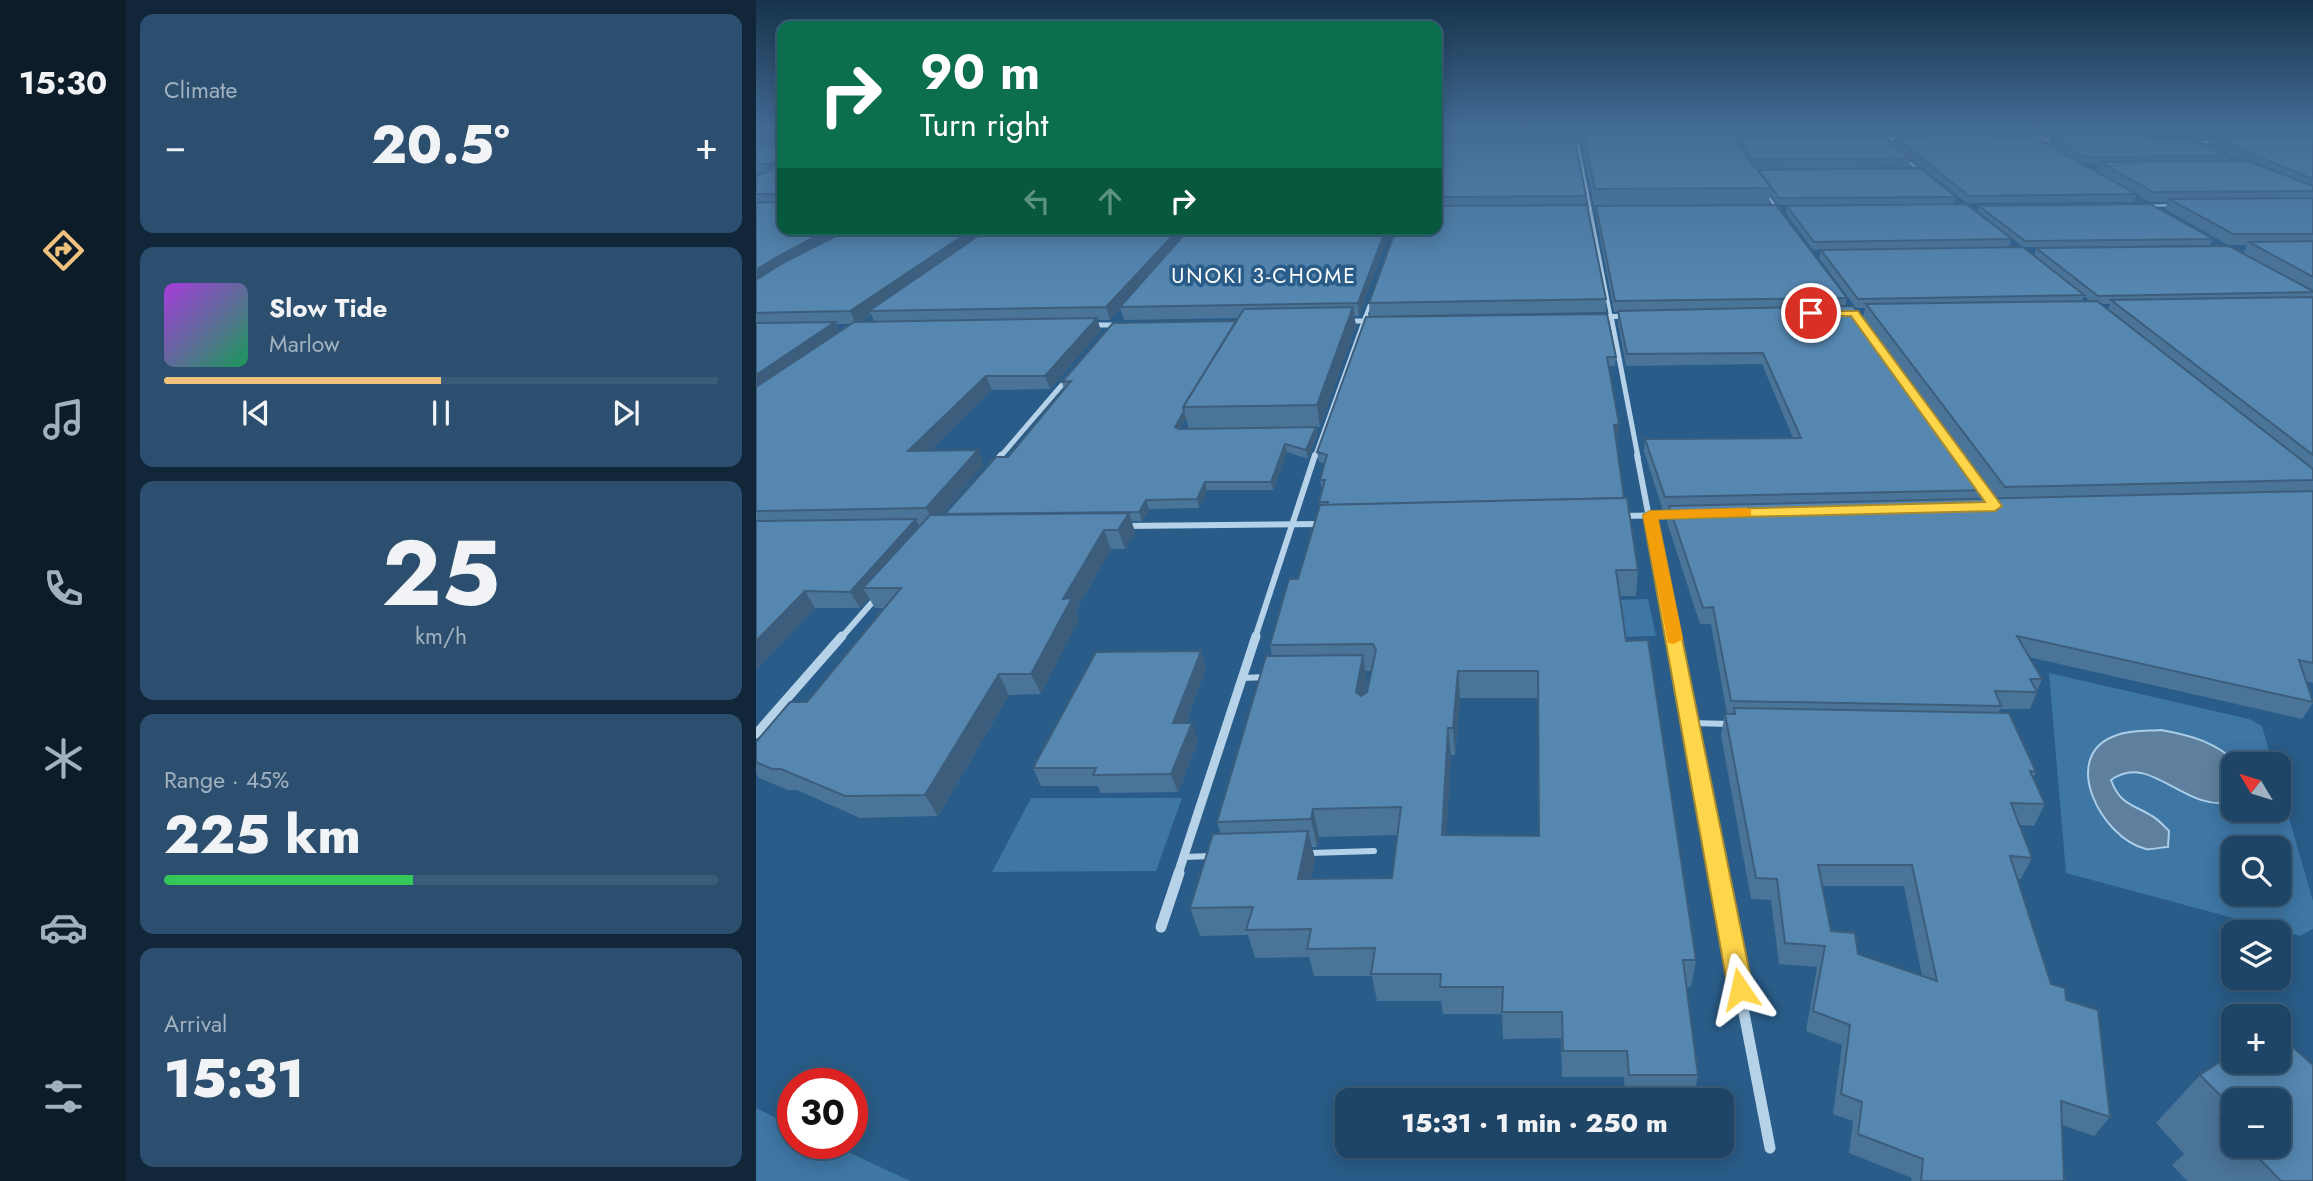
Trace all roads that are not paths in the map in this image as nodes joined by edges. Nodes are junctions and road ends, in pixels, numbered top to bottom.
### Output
1 (1586, 183) edge
2 (1759, 183) edge
3 (2137, 199) edge
4 (2148, 205) junction
5 (2175, 205) edge
6 (2134, 206) edge
7 (1764, 208) edge
8 (1777, 208) junction
9 (1790, 208) edge
10 (1579, 211) edge
11 (1592, 211) junction
12 (2159, 212) edge
13 (1785, 219) edge
14 (1374, 295) edge
15 (1638, 316) edge
16 (1596, 317) edge
17 (1612, 317) junction
18 (1119, 319) edge
19 (1337, 321) edge
20 (1365, 321) junction
21 (1378, 321) edge
22 (1087, 325) edge
23 (1114, 325) junction
24 (1127, 325) edge
25 (1105, 335) edge
26 (1070, 375) edge
27 (992, 466) edge
28 (1691, 514) edge
29 (1650, 515) junction
30 (1615, 516) edge
31 (1332, 524) edge
32 (1292, 525) junction
33 (1115, 526) edge
34 (884, 589) edge
35 (1281, 677) edge
36 (1242, 678) junction
37 (1691, 723) junction
38 (1745, 724) edge
39 (756, 734) edge
40 (1374, 851) dead end
41 (1306, 853) edge
42 (1225, 856) edge
43 (1184, 857) junction
44 (1161, 927) dead end
45 (1770, 1148) dead end

1 - 11 street
2 - 8 street
3 - 4 street
4 - 5 street
4 - 6 street
4 - 12 street
7 - 8 street
8 - 9 street
8 - 13 street
10 - 11 street
11 - 17 street
14 - 20 street
15 - 17 street
16 - 17 street
17 - 29 street
18 - 23 street
19 - 20 street
20 - 21 street
20 - 32 street
22 - 23 street
23 - 24 street
23 - 25 street
26 - 27 street
28 - 29 street
29 - 30 street
29 - 37 street
31 - 32 street
32 - 33 street
32 - 36 street
34 - 39 street
35 - 36 lane
36 - 43 street
37 - 38 lane
37 - 45 street
40 - 41 lane
42 - 43 lane
43 - 44 street

